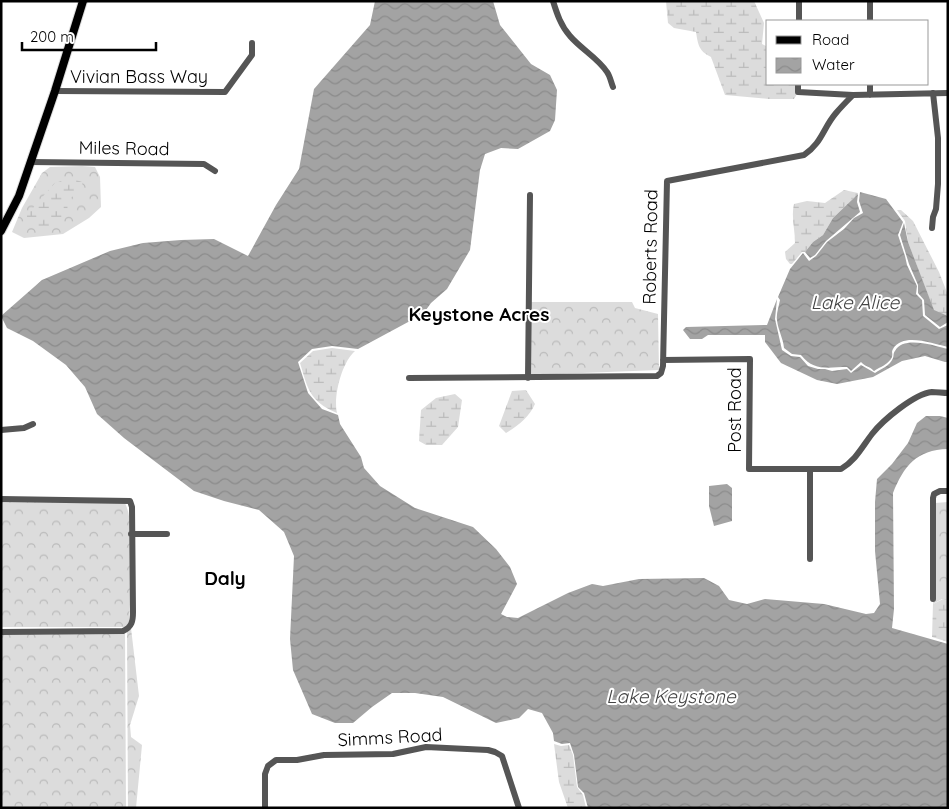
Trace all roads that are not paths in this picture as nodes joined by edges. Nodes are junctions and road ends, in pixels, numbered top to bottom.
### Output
1 (83, 1) edge
2 (552, 1) edge
3 (799, 1) edge
4 (870, 1) edge
5 (799, 20) edge
6 (870, 20) edge
7 (252, 43) dead end
8 (798, 85) edge
9 (870, 85) edge
10 (613, 86) dead end
11 (55, 91) junction
12 (933, 93) junction
13 (948, 93) edge
14 (870, 95) junction
15 (853, 96) junction
16 (30, 162) junction
17 (215, 171) dead end
18 (530, 195) dead end
19 (932, 228) dead end
20 (1, 231) edge
21 (663, 360) junction
22 (409, 378) dead end
23 (528, 378) junction
24 (948, 393) edge
25 (33, 424) dead end
26 (1, 430) edge
27 (810, 469) junction
28 (948, 491) edge
29 (1, 499) edge
30 (132, 534) junction
31 (167, 534) dead end
32 (810, 559) dead end
33 (932, 599) dead end
34 (1, 632) edge
35 (265, 808) edge
36 (519, 808) edge

1 - 11 main road
2 - 10 street
3 - 5 street
4 - 6 street
7 - 11 street, Vivian Bass Way
8 - 15 street
9 - 14 street
11 - 16 main road
12 - 13 street
12 - 14 street
12 - 19 street
14 - 15 street
15 - 21 street, Roberts Road
16 - 17 street, Miles Road
16 - 20 main road
18 - 23 street
21 - 23 street
21 - 27 street, Post Road
22 - 23 street
24 - 27 street, Post Road
25 - 26 street
27 - 32 street
28 - 33 street
29 - 30 street
30 - 31 street
30 - 34 street
35 - 36 street, Simms Road

